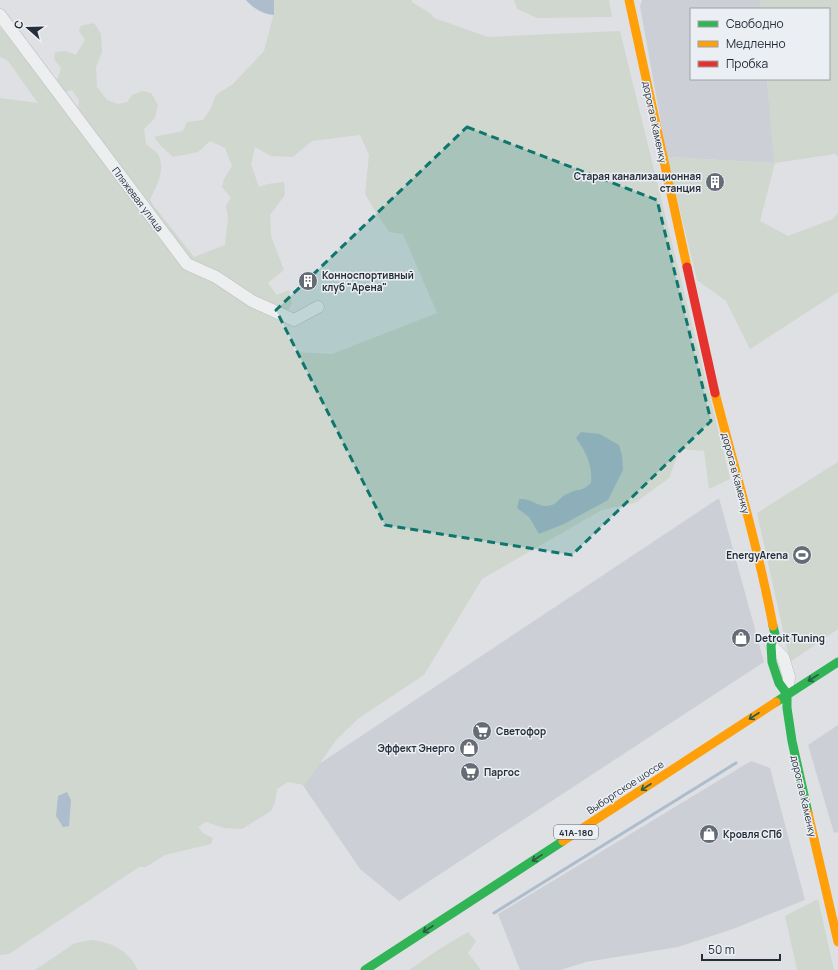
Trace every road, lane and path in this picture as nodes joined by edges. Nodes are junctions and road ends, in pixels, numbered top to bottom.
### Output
1 (629, 0) edge
2 (0, 16) edge
3 (318, 307) dead end
4 (771, 645) joint
5 (838, 662) edge
6 (787, 694) junction
7 (798, 701) dead end
8 (784, 710) junction
9 (838, 942) edge
10 (365, 970) edge

1 - 4 street, дорога в Каменку
2 - 3 street, Пляжевая улица
4 - 6 street, дорога в Каменку
5 -> 6 street, Выборгское шоссе / 41А-180
6 - 8 street, дорога в Каменку
6 -> 10 street, Выборгское шоссе / 41А-180
7 - 8 street
8 - 9 street, дорога в Каменку

